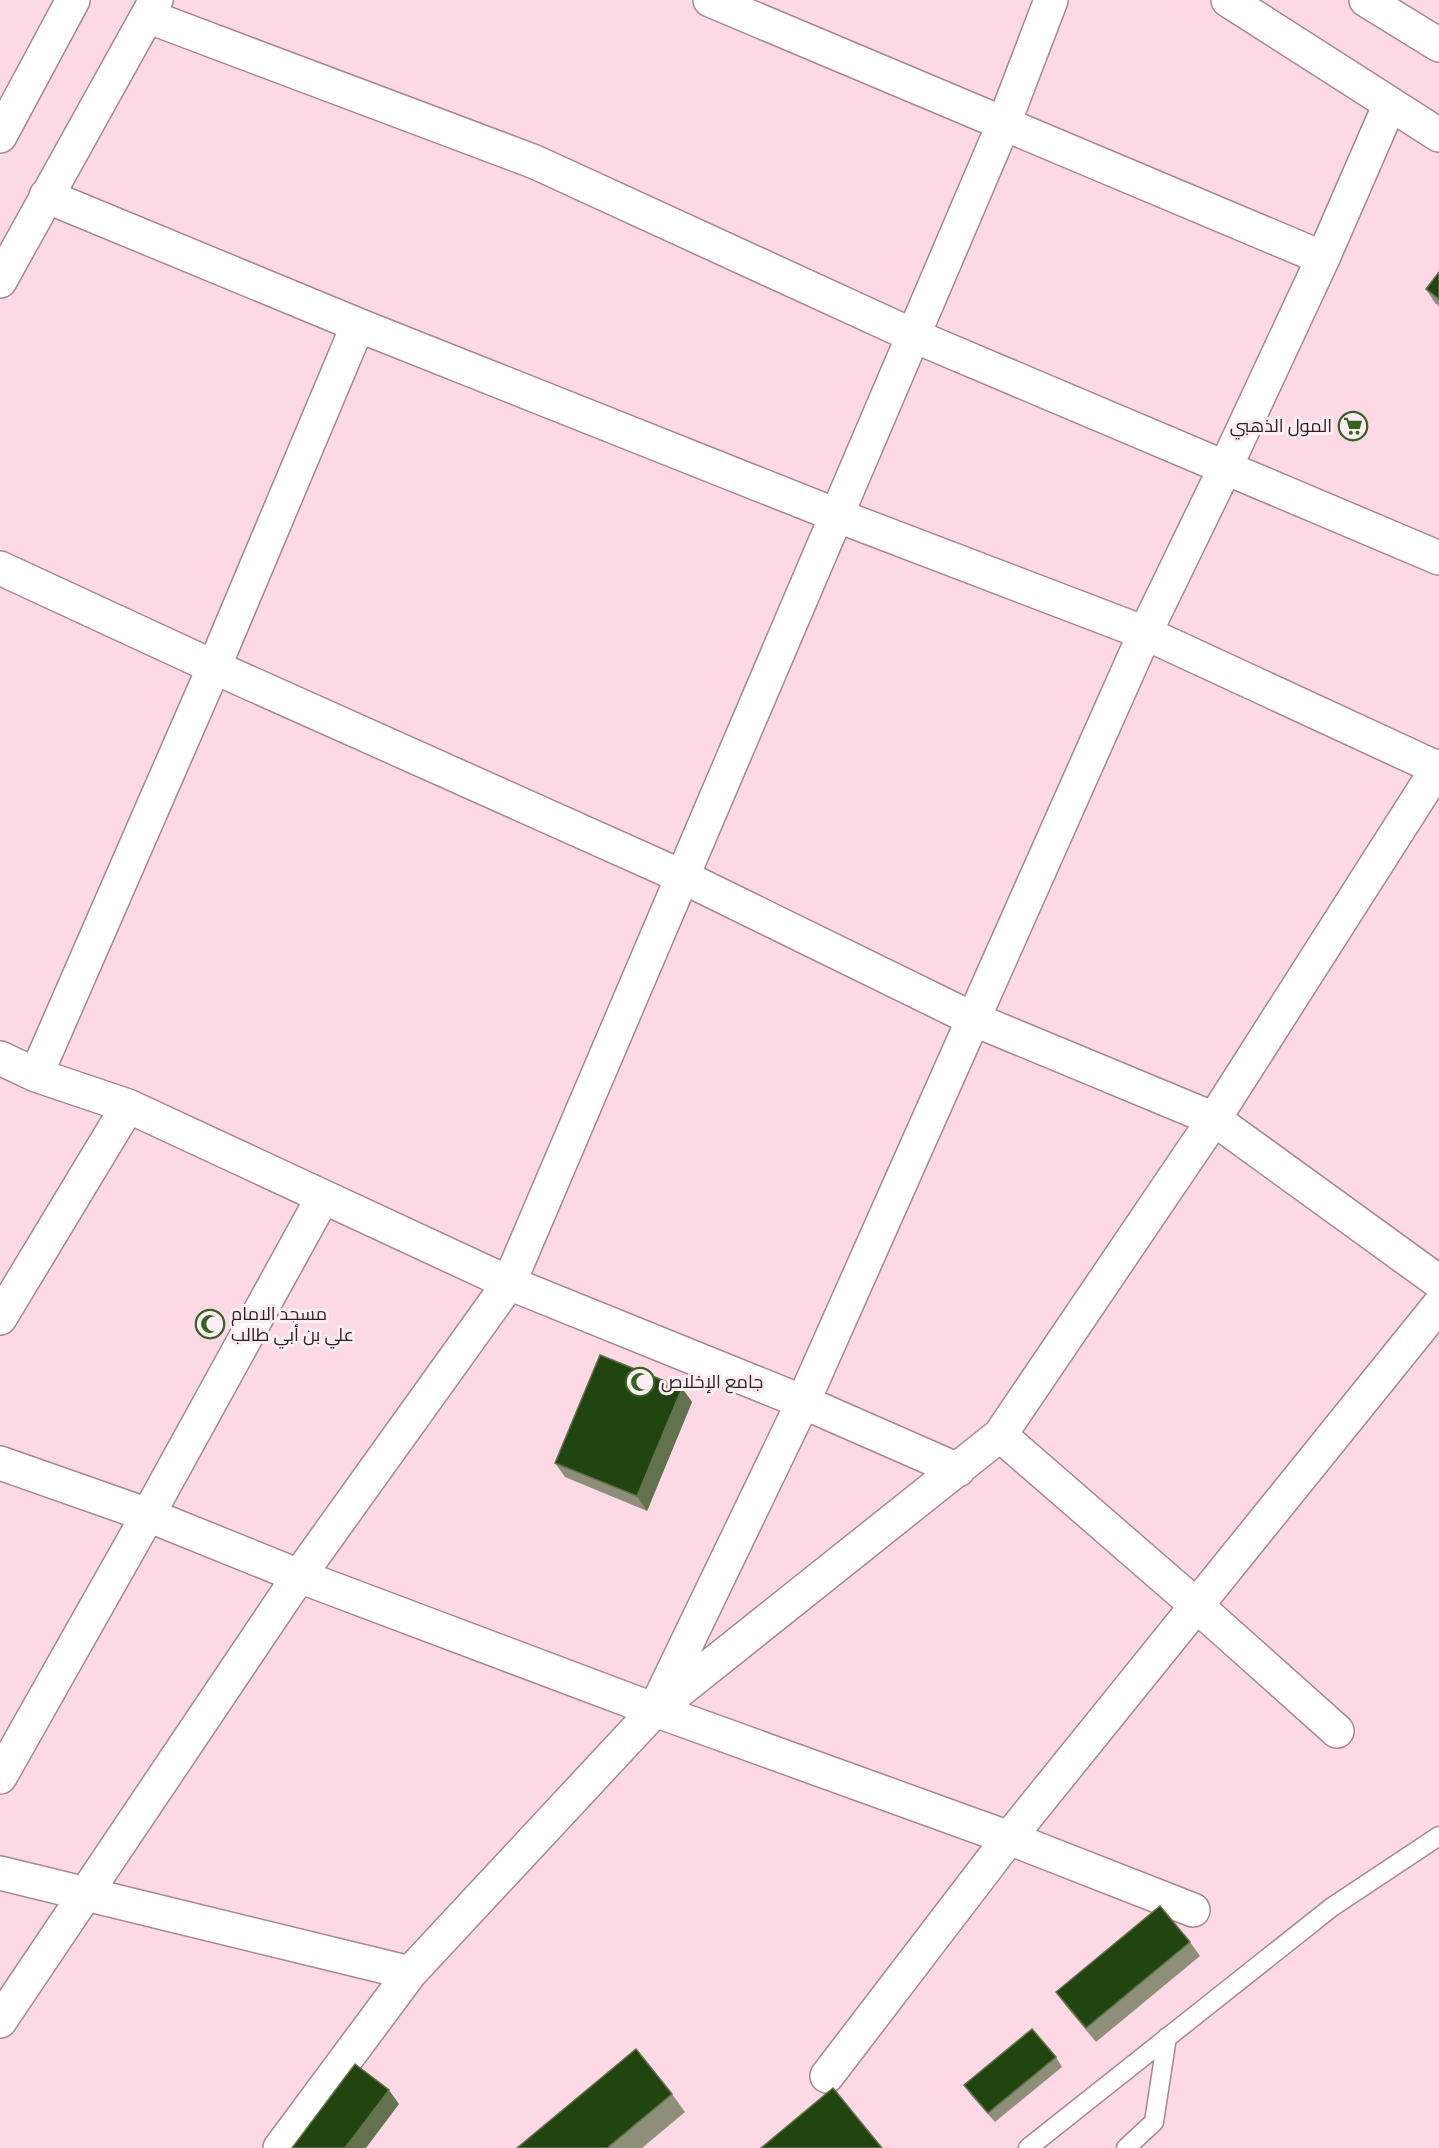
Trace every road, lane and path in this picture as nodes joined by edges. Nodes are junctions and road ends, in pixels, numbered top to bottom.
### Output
1 (73, 0) edge
2 (710, 0) edge
3 (1051, 0) edge
4 (1228, 0) edge
5 (1366, 0) edge
6 (151, 8) edge
7 (1439, 45) edge
8 (1390, 104) junction
9 (1004, 123) junction
10 (3, 124) edge
11 (1439, 135) edge
12 (46, 196) junction
13 (1323, 258) junction
14 (0, 281) edge
15 (358, 325) junction
16 (912, 335) junction
17 (1226, 466) junction
18 (836, 515) junction
19 (1439, 558) edge
20 (0, 568) edge
21 (1144, 633) junction
22 (214, 667) junction
23 (1438, 768) edge
24 (683, 877) junction
25 (973, 1019) junction
26 (0, 1058) edge
27 (36, 1075) junction
28 (128, 1106) junction
29 (1214, 1119) junction
30 (323, 1197) junction
31 (1439, 1282) edge
32 (509, 1283) junction
33 (1439, 1305) edge
34 (0, 1318) edge
35 (803, 1402) junction
36 (1000, 1435) junction
37 (0, 1463) edge
38 (958, 1470) junction
39 (148, 1515) junction
40 (299, 1576) junction
41 (1197, 1606) junction
42 (655, 1710) junction
43 (1337, 1731) dead end
44 (0, 1777) edge
45 (1439, 1836) edge
46 (1009, 1838) junction
47 (0, 1874) edge
48 (85, 1895) junction
49 (1193, 1910) dead end
50 (410, 1972) junction
51 (0, 2021) edge
52 (1167, 2037) junction
53 (828, 2076) dead end
54 (280, 2148) edge
55 (1028, 2148) edge
56 (1126, 2148) edge

1 - 10 main road
2 - 9 main road
3 - 9 main road
4 - 8 main road
5 - 7 main road
6 - 12 main road
6 - 16 main road
8 - 11 main road
8 - 13 main road
9 - 13 main road
9 - 16 main road
12 - 14 main road
12 - 15 main road
13 - 17 main road
15 - 18 main road
15 - 22 main road
16 - 17 main road
16 - 18 main road
17 - 19 main road
17 - 21 main road
18 - 21 main road
18 - 24 main road
20 - 22 main road
21 - 23 main road
21 - 25 main road
22 - 24 main road
22 - 27 main road
23 - 29 main road
24 - 25 main road
24 - 32 main road
25 - 29 main road
25 - 35 main road
26 - 27 main road
27 - 28 main road
28 - 30 main road
28 - 34 main road
29 - 31 main road
29 - 36 main road
30 - 32 main road
30 - 39 main road
32 - 35 main road
32 - 40 main road
33 - 41 main road
35 - 38 main road
35 - 42 main road
36 - 38 main road
36 - 41 main road
37 - 39 main road
38 - 42 main road
39 - 40 main road
39 - 44 main road
40 - 42 main road
40 - 48 main road
41 - 43 main road
41 - 46 main road
42 - 46 main road
42 - 50 main road
45 - 52 lane
46 - 49 main road
46 - 53 main road
47 - 48 main road
48 - 50 main road
48 - 51 main road
50 - 54 main road
52 - 55 lane
52 - 56 lane

